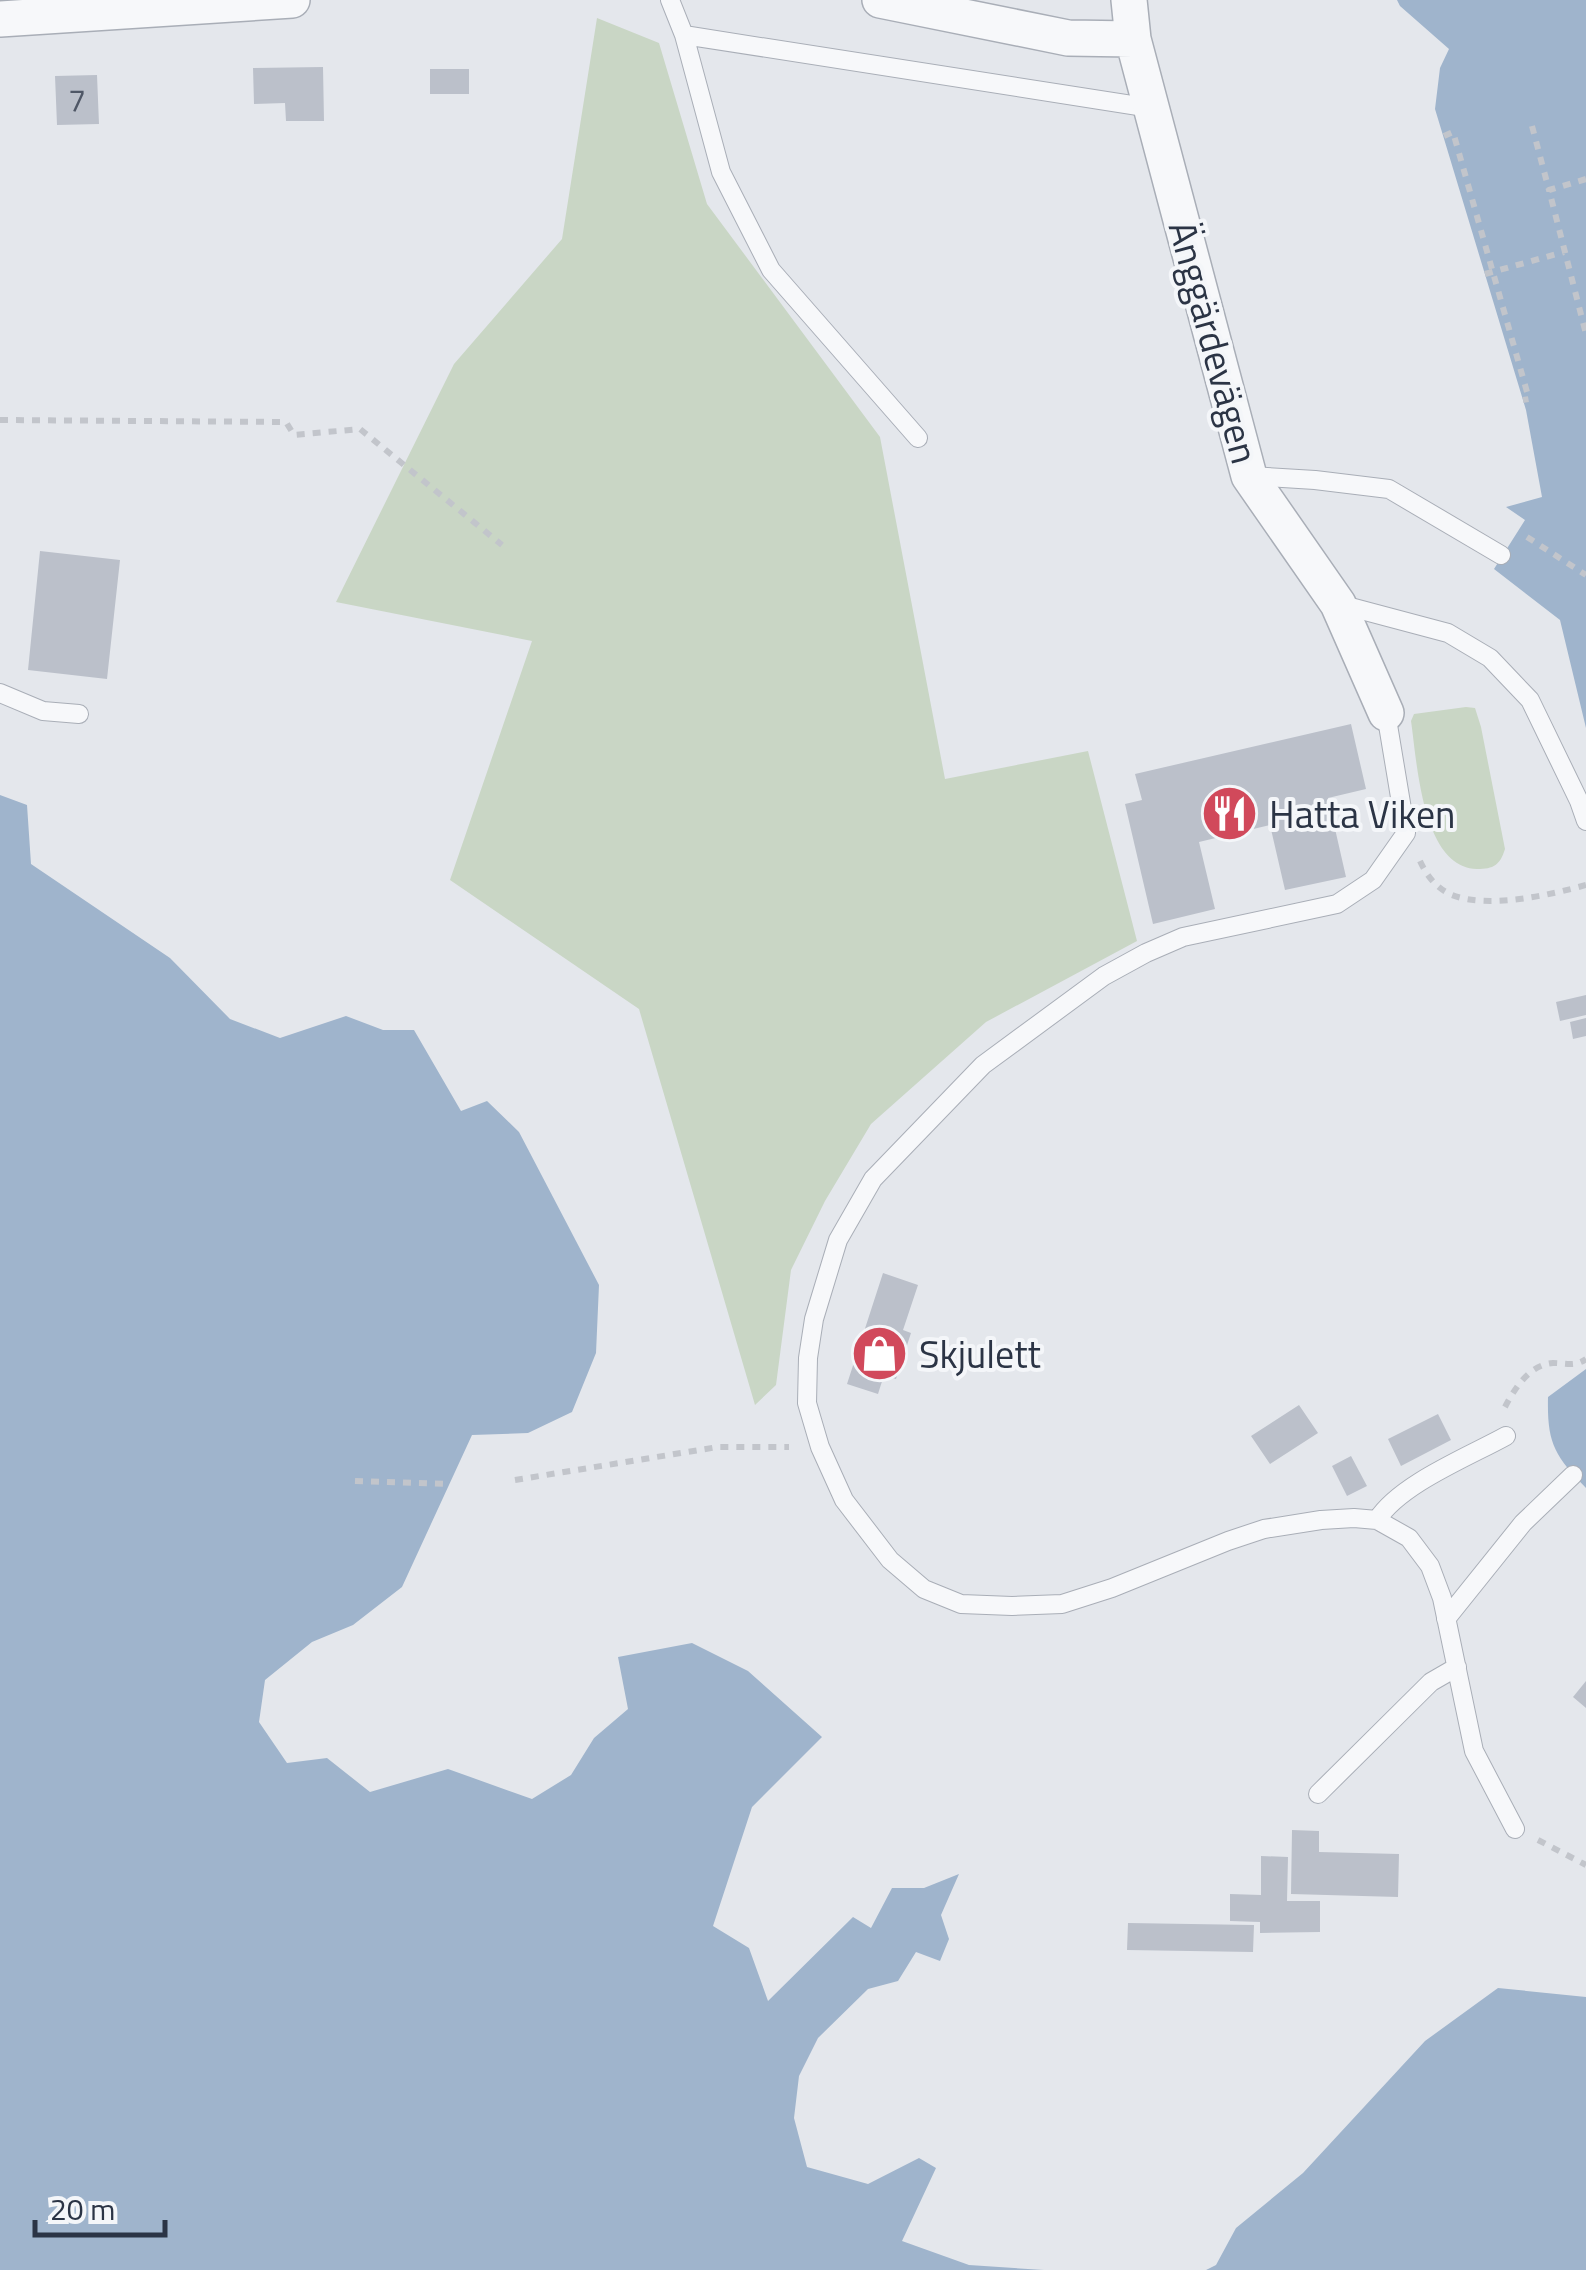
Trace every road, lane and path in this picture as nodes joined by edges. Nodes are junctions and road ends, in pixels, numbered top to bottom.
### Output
1 (292, 0) edge
2 (670, 0) edge
3 (880, 0) edge
4 (1129, 0) edge
5 (0, 20) edge
6 (684, 36) junction
7 (1133, 39) junction
8 (1152, 108) junction
9 (1532, 126) dead end
10 (1444, 136) dead end
11 (1586, 180) edge
12 (1548, 190) junction
13 (1564, 252) junction
14 (1489, 272) junction
15 (1586, 334) edge
16 (1523, 400) dead end
17 (0, 420) edge
18 (918, 438) dead end
19 (1248, 476) junction
20 (1518, 532) dead end
21 (502, 544) dead end
22 (1501, 555) dead end
23 (1586, 575) edge
24 (1338, 604) junction
25 (0, 694) edge
26 (1386, 713) joint
27 (79, 714) dead end
28 (1586, 821) edge
29 (1406, 833) junction
30 (1586, 885) edge
31 (1586, 1359) edge
32 (1506, 1436) joint
33 (820, 1447) junction
34 (1573, 1474) dead end
35 (516, 1480) dead end
36 (354, 1481) dead end
37 (450, 1484) dead end
38 (1377, 1520) junction
39 (1446, 1619) junction
40 (1458, 1667) junction
41 (1318, 1794) dead end
42 (1515, 1828) joint
43 (1586, 1865) edge

1 - 5 street
2 - 6 lane
3 - 7 street
4 - 7 street, Änggärdevägen
6 - 8 lane
6 - 18 lane
7 - 8 street, Änggärdevägen
8 - 19 street, Änggärdevägen
9 - 12 path
10 - 14 path
11 - 12 path
12 - 13 path
13 - 14 path
13 - 15 path
14 - 16 path
17 - 21 path
19 - 22 lane
19 - 24 street, Änggärdevägen
20 - 23 path
24 - 26 street, Änggärdevägen
24 - 28 lane
25 - 27 lane
26 - 29 lane
29 - 30 path
29 - 33 lane
31 - 32 path
32 - 38 lane
33 - 35 path
33 - 38 lane
34 - 39 lane
36 - 37 path
38 - 39 lane
39 - 40 lane
40 - 41 lane
40 - 42 lane
42 - 43 path

